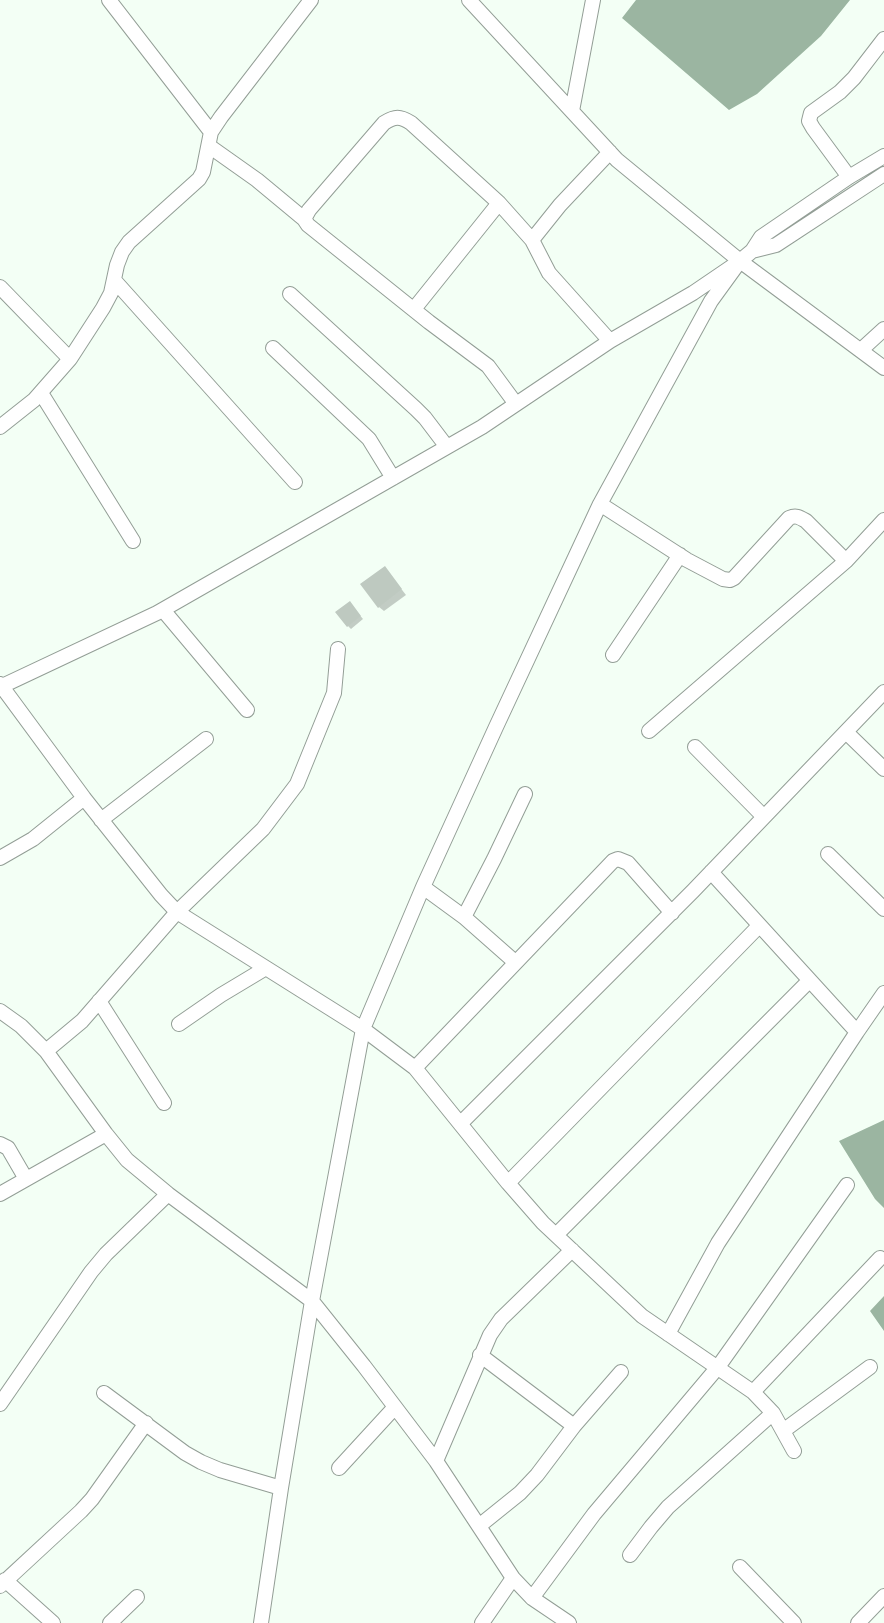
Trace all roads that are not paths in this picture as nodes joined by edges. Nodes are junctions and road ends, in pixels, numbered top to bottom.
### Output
1 (108, 0) edge
2 (311, 0) edge
3 (469, 0) edge
4 (593, 0) edge
5 (884, 39) edge
6 (572, 111) junction
7 (212, 132) junction
8 (208, 146) junction
9 (610, 152) junction
10 (884, 156) edge
11 (884, 174) edge
12 (849, 177) junction
13 (499, 203) junction
14 (304, 219) junction
15 (532, 240) junction
16 (752, 251) junction
17 (740, 261) junction
18 (114, 280) junction
19 (0, 287) edge
20 (290, 294) dead end
21 (414, 309) junction
22 (884, 329) edge
23 (610, 341) junction
24 (273, 348) dead end
25 (861, 350) junction
26 (70, 358) junction
27 (884, 368) edge
28 (41, 393) junction
29 (516, 404) junction
30 (0, 427) edge
31 (447, 447) junction
32 (393, 478) junction
33 (295, 482) dead end
34 (600, 504) junction
35 (884, 520) edge
36 (133, 541) dead end
37 (680, 555) junction
38 (846, 561) junction
39 (163, 610) junction
40 (338, 649) dead end
41 (613, 655) dead end
42 (0, 686) edge
43 (884, 692) edge
44 (248, 710) dead end
45 (649, 731) dead end
46 (846, 732) junction
47 (206, 739) dead end
48 (695, 747) dead end
49 (884, 769) edge
50 (525, 794) dead end
51 (84, 798) junction
52 (764, 817) junction
53 (101, 820) junction
54 (828, 854) dead end
55 (0, 858) edge
56 (711, 872) junction
57 (423, 887) junction
58 (884, 909) edge
59 (177, 912) junction
60 (672, 913) junction
61 (464, 917) junction
62 (759, 926) junction
63 (515, 962) junction
64 (266, 968) junction
65 (809, 981) junction
66 (884, 993) edge
67 (99, 1001) junction
68 (0, 1011) edge
69 (179, 1024) dead end
70 (363, 1029) junction
71 (857, 1032) junction
72 (46, 1051) junction
73 (415, 1068) junction
74 (164, 1103) dead end
75 (461, 1124) junction
76 (106, 1134) junction
77 (0, 1144) edge
78 (27, 1179) junction
79 (508, 1183) junction
80 (846, 1185) dead end
81 (0, 1194) edge
82 (168, 1194) junction
83 (556, 1235) junction
84 (572, 1250) junction
85 (880, 1258) dead end
86 (312, 1301) junction
87 (669, 1334) junction
88 (480, 1356) junction
89 (718, 1367) junction
90 (870, 1367) dead end
91 (621, 1372) dead end
92 (753, 1392) junction
93 (104, 1393) dead end
94 (0, 1404) edge
95 (395, 1407) junction
96 (772, 1413) junction
97 (146, 1423) junction
98 (574, 1426) junction
99 (783, 1431) junction
100 (795, 1451) dead end
101 (436, 1461) junction
102 (339, 1468) dead end
103 (281, 1488) junction
104 (479, 1526) junction
105 (630, 1555) dead end
106 (740, 1567) dead end
107 (513, 1578) junction
108 (2, 1583) edge
109 (884, 1596) edge
110 (137, 1597) dead end
111 (532, 1598) junction
112 (53, 1623) edge
113 (110, 1623) edge
114 (261, 1623) edge
115 (482, 1623) edge
116 (569, 1623) edge
117 (794, 1623) edge
118 (858, 1623) edge

1 - 7 street
2 - 7 street
3 - 6 street
4 - 6 street
5 - 12 street
6 - 9 street
7 - 8 street
8 - 14 street
8 - 18 street
9 - 15 street
9 - 17 street
10 - 12 street
11 - 16 street
12 - 16 street
13 - 14 street
13 - 15 street
13 - 21 street
14 - 21 street
15 - 23 street
16 - 17 street
17 - 23 street
17 - 25 street
17 - 34 street
18 - 26 street
18 - 33 street
19 - 26 street
20 - 31 street
21 - 29 street
22 - 25 street
23 - 29 street
24 - 32 street
25 - 27 street
26 - 28 street
28 - 30 street
28 - 36 street
29 - 31 street
31 - 32 street
32 - 39 street
34 - 37 street
34 - 57 street
35 - 38 street
37 - 38 street
37 - 41 street
38 - 45 street
39 - 42 street
39 - 44 street
40 - 59 street
42 - 51 street
43 - 46 street
46 - 49 street
46 - 52 street
47 - 53 street
48 - 52 street
50 - 61 street
51 - 53 street
51 - 55 street
52 - 56 street
53 - 59 street
54 - 58 street
56 - 60 street
56 - 62 street
57 - 61 street
57 - 70 street
59 - 64 street
59 - 67 street
60 - 63 street
60 - 75 street
61 - 63 street
62 - 65 street
62 - 79 street
63 - 73 street
64 - 69 street
64 - 70 street
65 - 71 street
65 - 83 street
66 - 71 street
67 - 72 street
67 - 74 street
68 - 72 street
70 - 73 street
70 - 86 street
71 - 87 street
72 - 76 street
73 - 75 street
75 - 79 street
76 - 78 street
76 - 82 street
77 - 78 street
78 - 81 street
79 - 83 street
80 - 89 street
82 - 86 street
82 - 94 street
83 - 84 street
84 - 87 street
84 - 88 street
85 - 92 street
86 - 95 street
86 - 103 street
87 - 89 street
88 - 98 street
88 - 101 street
89 - 92 street
89 - 111 street
90 - 99 street
91 - 98 street
92 - 96 street
93 - 97 street
95 - 101 street
95 - 102 street
96 - 99 street
96 - 105 street
97 - 103 street
97 - 108 street
98 - 104 street
99 - 100 street
101 - 104 street
103 - 114 street
104 - 107 street
106 - 117 street
107 - 111 street
107 - 115 street
108 - 112 street
109 - 118 street
110 - 113 street
111 - 116 street

